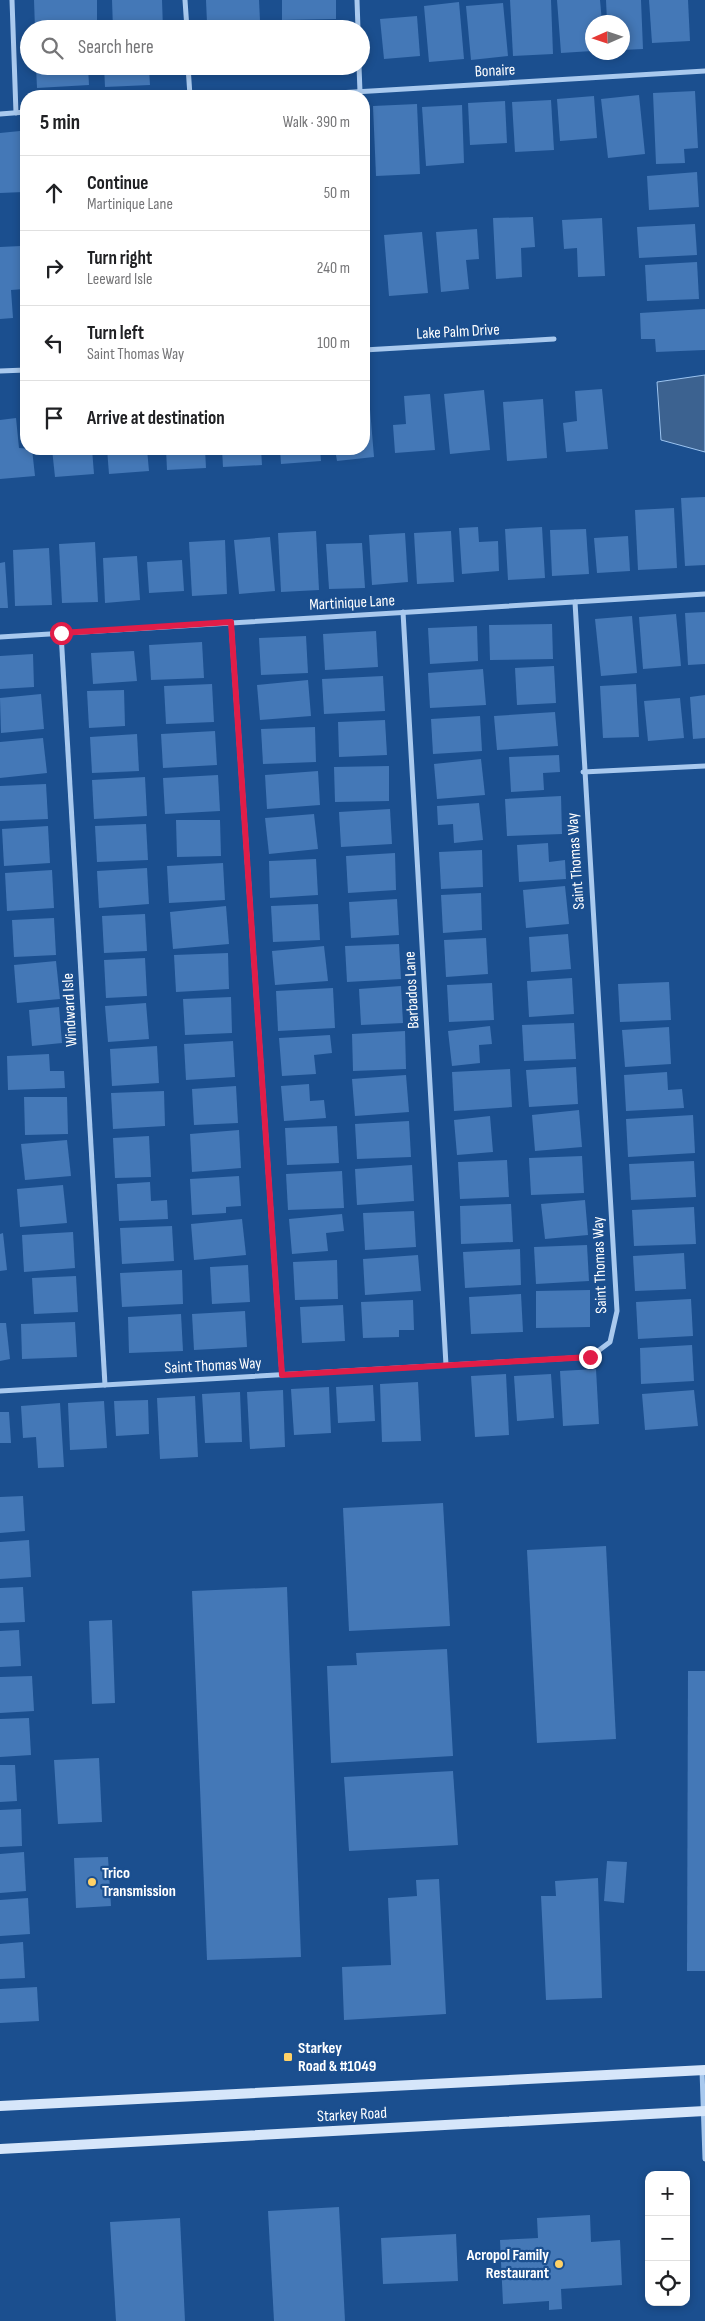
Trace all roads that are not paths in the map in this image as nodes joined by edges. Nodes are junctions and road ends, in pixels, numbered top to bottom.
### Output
1 (12, 0) edge
2 (185, 0) edge
3 (357, 0) edge
4 (186, 20) edge
5 (358, 20) edge
6 (705, 71) edge
7 (189, 75) edge
8 (359, 75) edge
9 (190, 90) edge
10 (360, 90) edge
11 (370, 91) edge
12 (16, 113) junction
13 (20, 113) edge
14 (0, 114) edge
15 (554, 339) dead end
16 (370, 350) edge
17 (20, 370) edge
18 (0, 371) edge
19 (705, 594) edge
20 (574, 602) junction
21 (403, 612) junction
22 (231, 622) junction
23 (61, 633) junction
24 (0, 637) edge
25 (705, 766) edge
26 (584, 772) junction
27 (446, 1365) junction
28 (282, 1375) junction
29 (105, 1385) junction
30 (0, 1391) edge
31 (703, 2070) edge
32 (0, 2106) edge
33 (704, 2111) edge
34 (0, 2149) edge
35 (705, 2159) edge

1 - 12 street
2 - 4 street
3 - 5 street
6 - 11 street, Bonaire
7 - 9 street
8 - 10 street
12 - 13 street
12 - 14 street
15 - 16 street, Lake Palm Drive
17 - 18 street
19 - 20 street, Martinique Lane
20 - 21 street, Martinique Lane
20 - 26 street, Saint Thomas Way
21 - 22 street, Martinique Lane
21 - 27 street, Barbados Lane
22 - 23 street, Martinique Lane
22 - 28 street
23 - 24 street, Martinique Lane
23 - 29 street, Windward Isle
25 - 26 street
26 - 27 street, Saint Thomas Way
27 - 28 street, Saint Thomas Way
28 - 29 street, Saint Thomas Way
29 - 30 street, Saint Thomas Way
31 - 32 main road, Starkey Road
31 - 33 street
33 - 34 main road, Starkey Road
33 - 35 street

